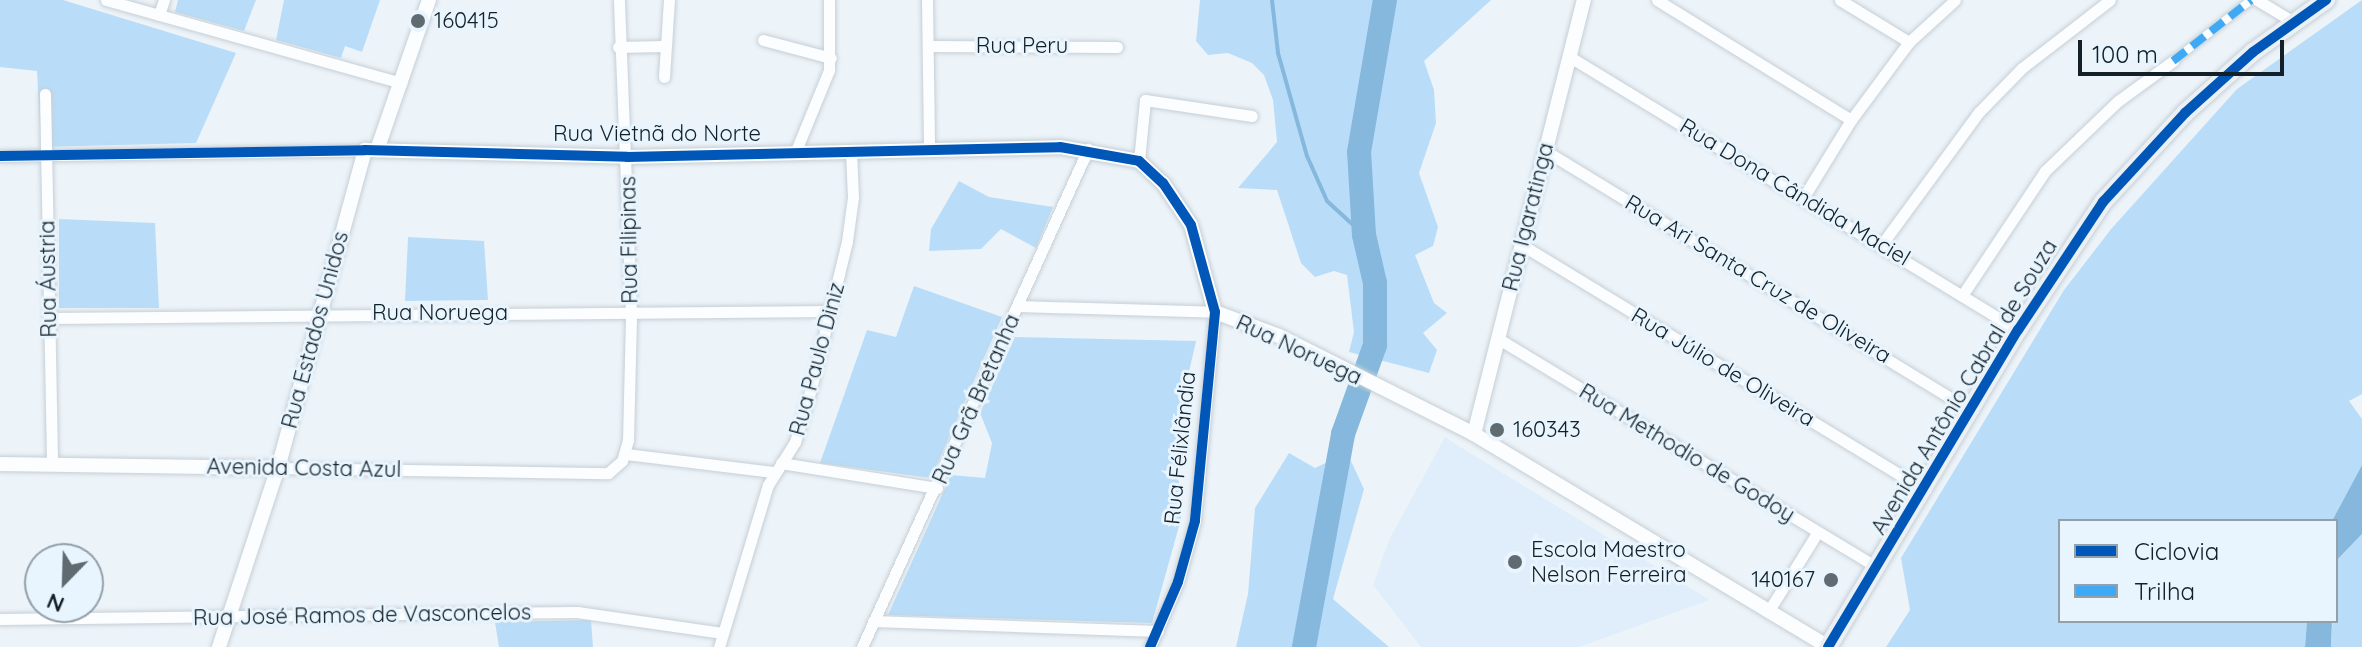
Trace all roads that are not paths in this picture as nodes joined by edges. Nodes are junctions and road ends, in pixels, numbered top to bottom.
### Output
1 (106, 0) edge
2 (164, 0) edge
3 (429, 0) edge
4 (618, 0) edge
5 (669, 0) edge
6 (829, 0) edge
7 (927, 0) edge
8 (1584, 0) edge
9 (1657, 0) edge
10 (1840, 0) edge
11 (1955, 0) edge
12 (2110, 0) edge
13 (2251, 0) edge
14 (2257, 0) edge
15 (2326, 0) edge
16 (159, 15) junction
17 (2292, 21) junction
18 (763, 40) dead end
19 (1909, 42) junction
20 (664, 46) junction
21 (928, 46) junction
22 (618, 47) junction
23 (1117, 47) dead end
24 (1570, 57) junction
25 (831, 58) junction
26 (2173, 61) joint
27 (664, 77) dead end
28 (402, 83) junction
29 (45, 94) dead end
30 (1252, 116) dead end
31 (1851, 120) junction
32 (929, 149) junction
33 (1088, 149) junction
34 (371, 150) junction
35 (1544, 150) junction
36 (851, 152) junction
37 (795, 153) junction
38 (45, 155) junction
39 (0, 156) edge
40 (627, 157) junction
41 (1139, 161) junction
42 (1803, 198) junction
43 (1882, 244) junction
44 (1522, 245) junction
45 (1963, 294) junction
46 (1018, 306) junction
47 (831, 311) junction
48 (1215, 312) junction
49 (319, 314) junction
50 (631, 314) junction
51 (49, 318) junction
52 (2018, 330) junction
53 (1497, 338) junction
54 (1972, 411) junction
55 (1474, 434) junction
56 (626, 454) junction
57 (52, 463) junction
58 (0, 464) edge
59 (777, 467) junction
60 (278, 468) junction
61 (937, 488) junction
62 (1925, 490) junction
63 (1817, 533) junction
64 (1878, 568) junction
65 (1768, 612) junction
66 (228, 618) junction
67 (0, 619) edge
68 (873, 621) junction
69 (1158, 631) junction
70 (722, 633) junction
71 (219, 647) edge
72 (719, 647) edge
73 (862, 647) edge
74 (1150, 647) edge
75 (1828, 647) edge

1 - 16 street
2 - 16 street
3 - 28 street, Rua Estados Unidos
4 - 22 street, Rua Filipinas
5 - 20 street
6 - 25 street
7 - 21 street
8 - 24 street, Rua Igaratinga
9 - 31 street
10 - 19 street
11 - 19 street
12 - 43 street
13 - 26 street
14 - 17 street
15 - 17 main road, Avenida Antônio Cabral de Souza
16 - 28 street
17 - 52 main road, Avenida Antônio Cabral de Souza
18 - 25 street
19 - 31 street
20 - 22 street
20 - 27 street
21 - 23 street, Rua Peru
21 - 32 street
22 - 40 street, Rua Filipinas
24 - 35 street, Rua Igaratinga
24 - 42 street, Rua Dona Cândida Maciel
25 - 37 street
26 - 45 street
28 - 34 street, Rua Estados Unidos
29 - 38 street, Rua Áustria
30 - 41 street
31 - 42 street
32 - 33 street, Rua Vietnã do Norte
32 - 36 street, Rua Vietnã do Norte
33 - 41 street, Rua Vietnã do Norte
33 - 46 street, Rua Grã Bretanha
34 - 38 street, Rua Vietnã do Norte
34 - 40 street, Rua Vietnã do Norte
34 - 49 street, Rua Estados Unidos
35 - 44 street, Rua Igaratinga
35 - 54 street, Rua Ari Santa Cruz de Oliveira
36 - 37 street, Rua Vietnã do Norte
36 - 47 street, Rua Paulo Diniz
37 - 40 street, Rua Vietnã do Norte
38 - 39 street, Rua Vietnã do Norte
38 - 51 street, Rua Áustria
40 - 50 street, Rua Filipinas
41 - 48 street
42 - 43 street, Rua Dona Cândida Maciel
43 - 45 street, Rua Dona Cândida Maciel
44 - 53 street, Rua Igaratinga
44 - 62 street, Rua Júlio de Oliveira
45 - 52 street, Rua Dona Cândida Maciel
46 - 48 street, Rua Noruega
46 - 61 street, Rua Grã Bretanha
47 - 50 street, Rua Noruega
47 - 59 street, Rua Paulo Diniz
48 - 55 street, Rua Noruega
48 - 69 street, Rua Félixlândia
49 - 50 street, Rua Noruega
49 - 51 street, Rua Noruega
49 - 60 street, Rua Estados Unidos
50 - 56 street, Rua Filipinas
51 - 57 street, Rua Áustria
52 - 54 main road, Avenida Antônio Cabral de Souza
53 - 55 street, Rua Igaratinga
53 - 63 street, Rua Methodio de Godoy
54 - 62 main road, Avenida Antônio Cabral de Souza
55 - 65 street, Rua Noruega
56 - 59 street
56 - 60 street, Avenida Costa Azul
57 - 58 street, Avenida Costa Azul
57 - 60 street, Avenida Costa Azul
59 - 61 street
59 - 70 street, Rua Paulo Diniz
60 - 66 street, Rua Estados Unidos
61 - 68 street, Rua Grã Bretanha
62 - 64 main road, Avenida Antônio Cabral de Souza
63 - 64 street, Rua Methodio de Godoy
63 - 65 street
64 - 75 main road, Avenida Antônio Cabral de Souza
65 - 75 street, Rua Noruega
66 - 67 street, Rua José Ramos de Vasconcelos
66 - 70 street, Rua José Ramos de Vasconcelos
66 - 71 street, Rua Estados Unidos
68 - 69 street
68 - 73 street, Rua Grã Bretanha
69 - 74 street, Rua Félixlândia
70 - 72 street, Rua Paulo Diniz

